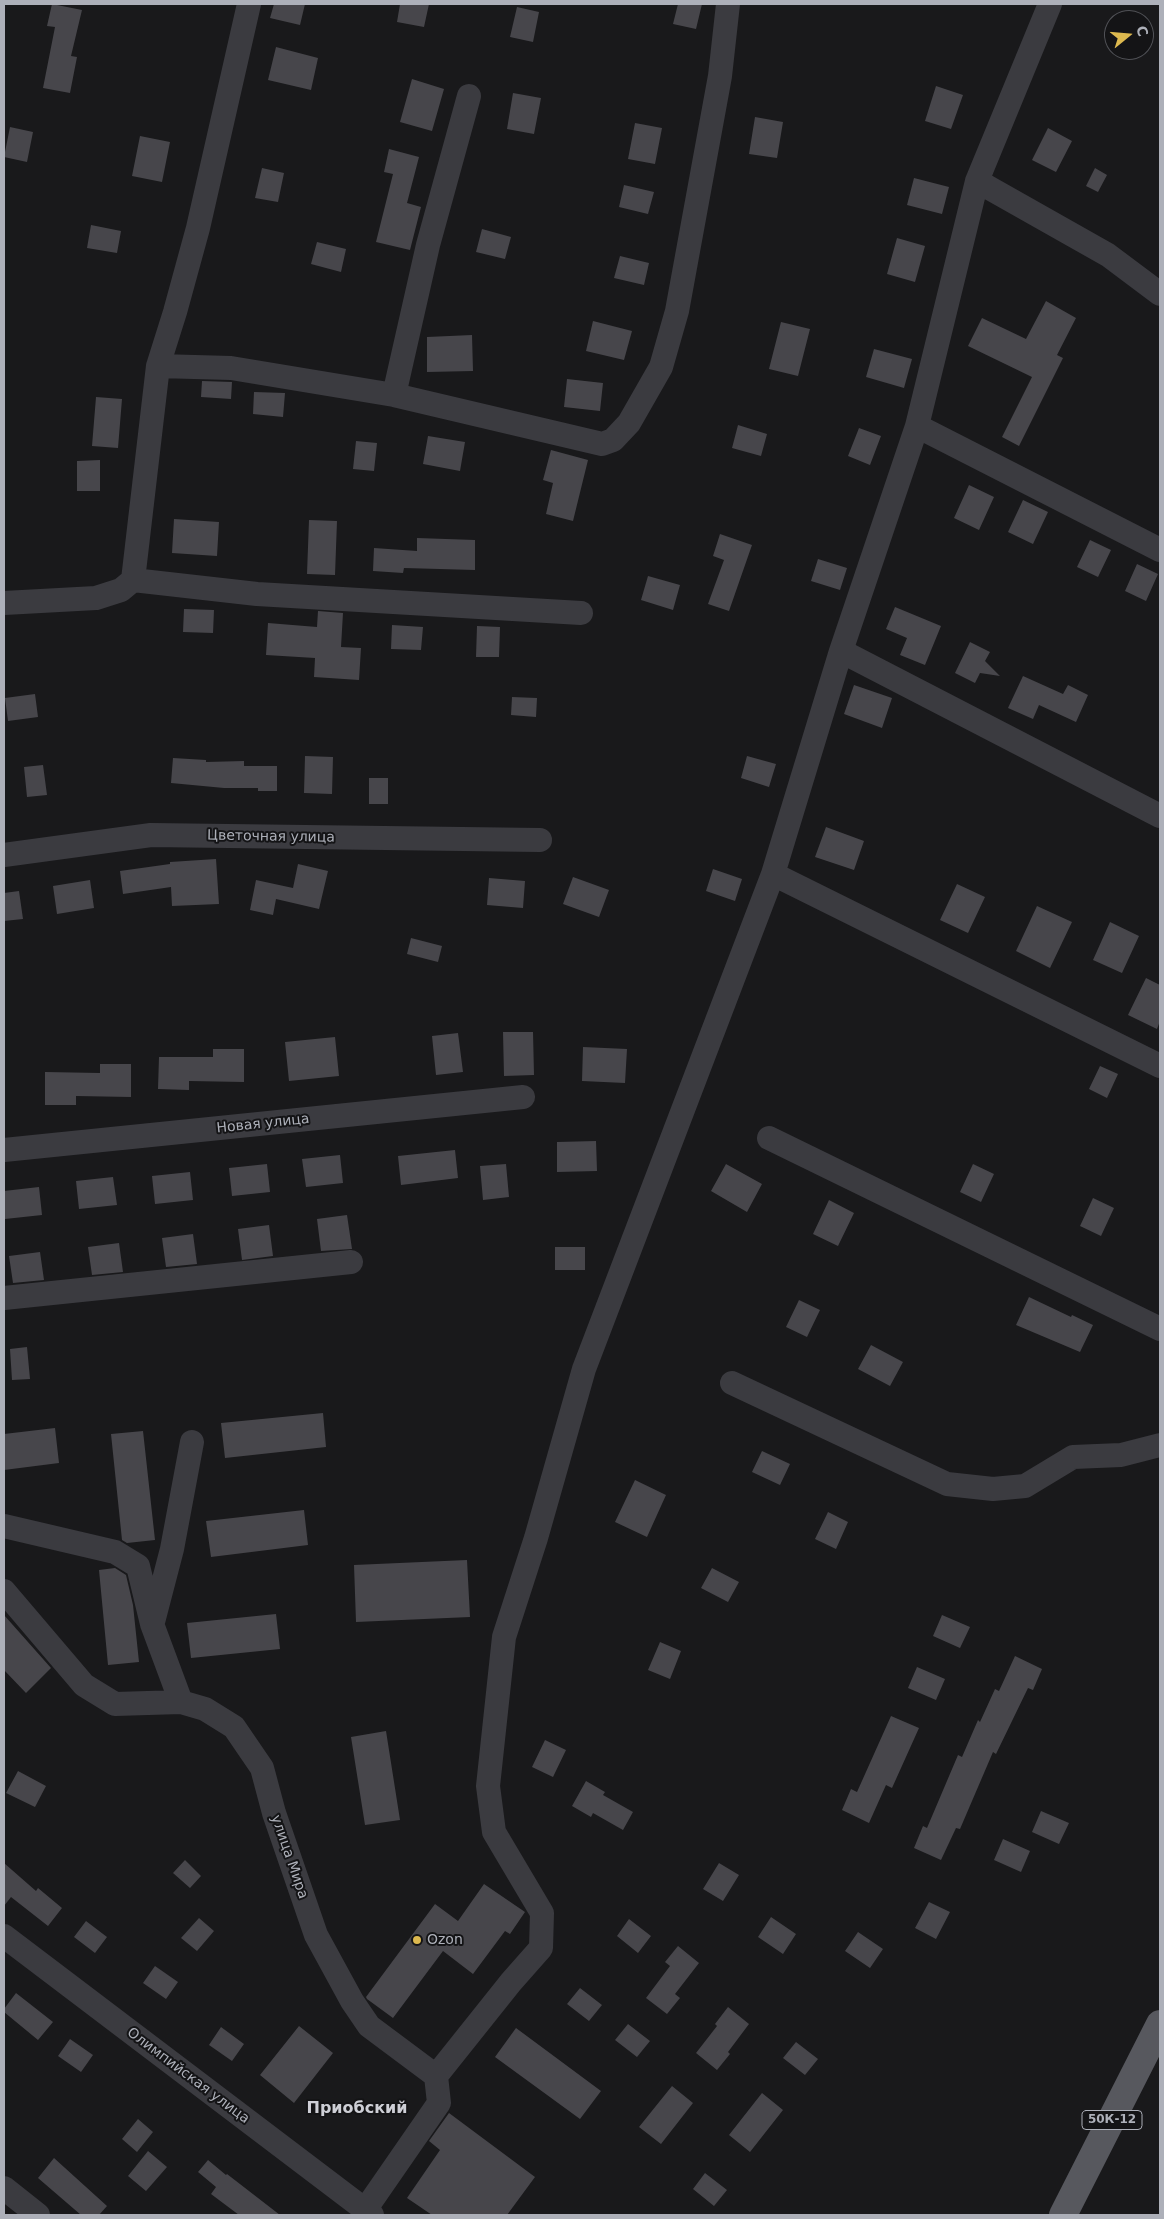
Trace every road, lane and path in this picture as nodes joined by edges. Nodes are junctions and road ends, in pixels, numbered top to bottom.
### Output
1 (249, 4) edge
2 (728, 4) edge
3 (1050, 4) edge
4 (469, 96) dead end
5 (977, 181) junction
6 (1160, 294) edge
7 (158, 366) junction
8 (394, 396) junction
9 (917, 426) junction
10 (1160, 550) edge
11 (133, 580) junction
12 (4, 603) edge
13 (581, 613) dead end
14 (841, 650) junction
15 (1160, 816) edge
16 (540, 840) dead end
17 (4, 854) edge
18 (773, 874) junction
19 (1160, 1066) edge
20 (523, 1097) dead end
21 (769, 1138) dead end
22 (4, 1150) edge
23 (351, 1262) dead end
24 (4, 1298) edge
25 (1160, 1329) edge
26 (732, 1383) dead end
27 (192, 1442) dead end
28 (1160, 1445) edge
29 (4, 1526) edge
30 (4, 1590) edge
31 (152, 1624) junction
32 (181, 1702) junction
33 (4, 1936) edge
34 (1160, 2024) edge
35 (436, 2076) junction
36 (4, 2188) edge
37 (359, 2211) edge
38 (38, 2215) edge
39 (1063, 2215) edge

1 - 7 street
2 - 8 street
3 - 5 street
4 - 8 street
5 - 6 street
5 - 9 street
7 - 8 street
7 - 11 street
9 - 10 street
9 - 14 street
11 - 12 street
11 - 13 street
14 - 15 street
14 - 18 street
16 - 17 street, Цветочная улица
18 - 19 street
18 - 35 street
20 - 22 street, Новая улица
21 - 25 street
23 - 24 street
26 - 28 street
27 - 31 street
29 - 31 street
30 - 32 street, улица Мира
31 - 32 street
32 - 35 street, улица Мира
33 - 37 street, Олимпийская улица
34 - 39 main road, 50К-12
35 - 37 street
36 - 38 street

